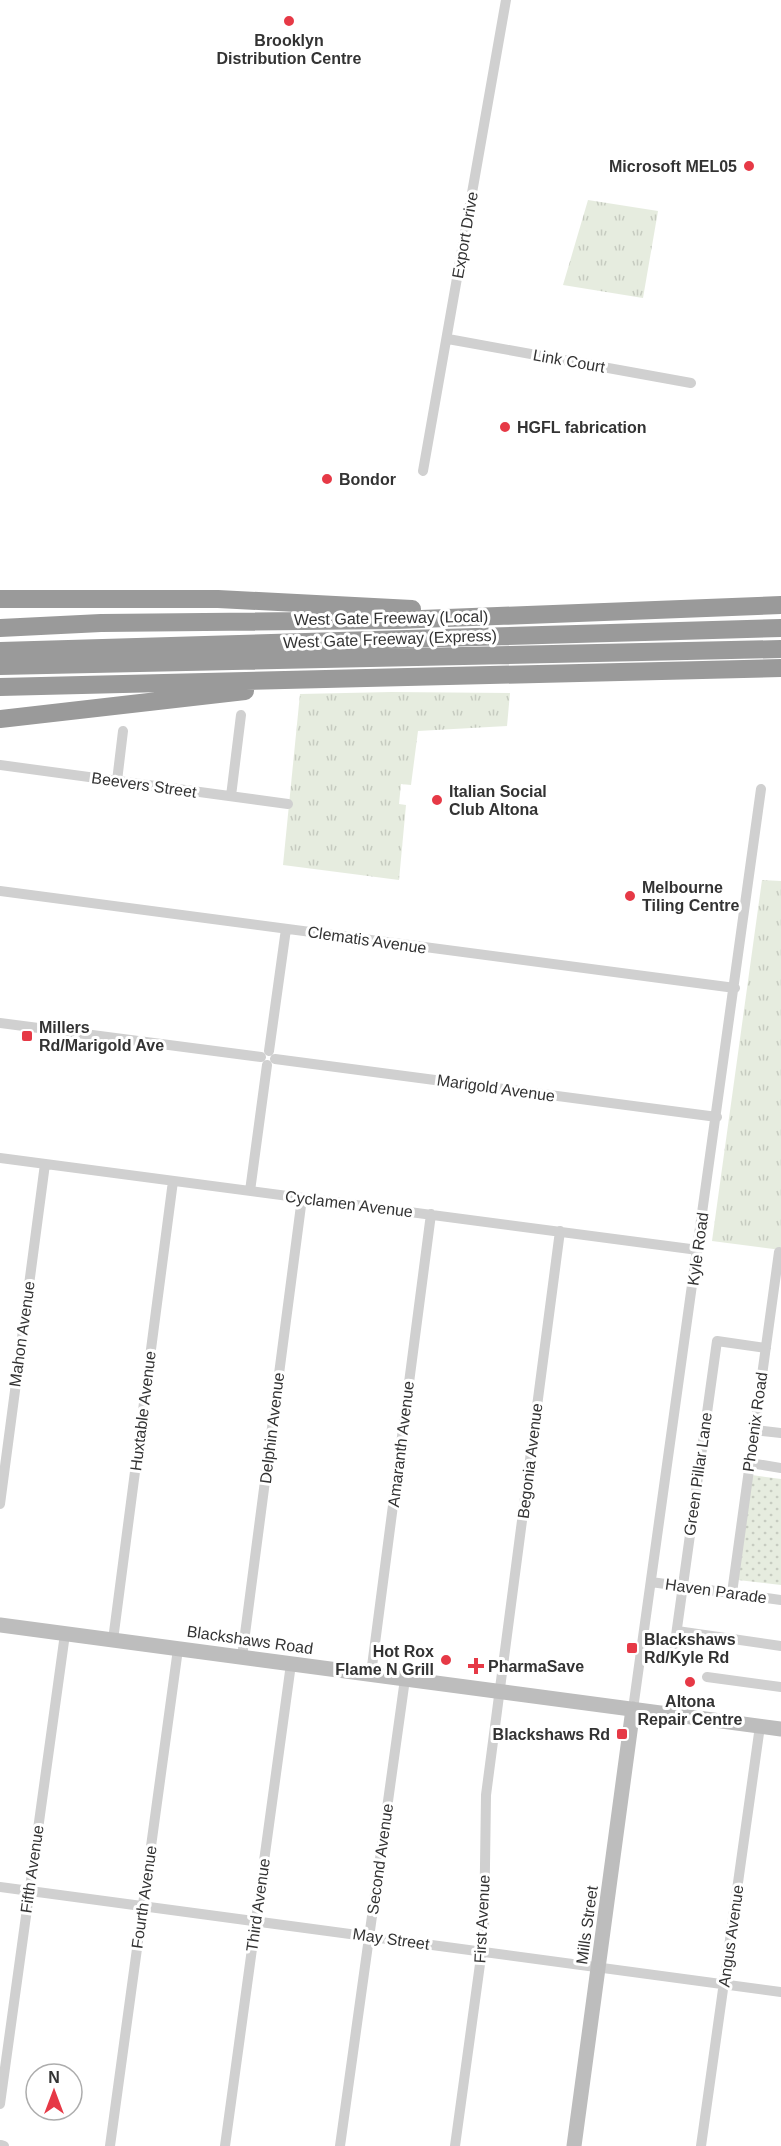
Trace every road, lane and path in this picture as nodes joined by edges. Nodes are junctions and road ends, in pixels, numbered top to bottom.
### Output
1 (506, 0) edge
2 (448, 339) junction
3 (691, 383) dead end
4 (423, 471) dead end
5 (0, 599) edge
6 (781, 605) edge
7 (564, 613) junction
8 (0, 628) edge
9 (781, 628) edge
10 (781, 649) edge
11 (0, 651) edge
12 (0, 666) edge
13 (781, 668) edge
14 (348, 678) junction
15 (0, 687) edge
16 (242, 715) dead end
17 (4, 719) edge
18 (123, 731) dead end
19 (0, 765) edge
20 (117, 781) junction
21 (761, 789) dead end
22 (231, 796) junction
23 (288, 804) dead end
24 (0, 891) edge
25 (286, 929) junction
26 (735, 988) junction
27 (0, 1023) edge
28 (268, 1058) junction
29 (717, 1117) junction
30 (0, 1158) edge
31 (45, 1164) junction
32 (173, 1181) junction
33 (250, 1191) junction
34 (302, 1198) junction
35 (431, 1215) junction
36 (560, 1232) junction
37 (698, 1250) junction
38 (779, 1251) dead end
39 (766, 1348) junction
40 (754, 1430) junction
41 (781, 1433) edge
42 (750, 1463) junction
43 (781, 1468) edge
44 (0, 1504) edge
45 (651, 1582) junction
46 (683, 1586) junction
47 (732, 1593) junction
48 (781, 1600) edge
49 (0, 1625) edge
50 (677, 1632) junction
51 (65, 1634) junction
52 (113, 1640) junction
53 (781, 1646) edge
54 (178, 1649) junction
55 (242, 1657) junction
56 (673, 1657) dead end
57 (291, 1664) junction
58 (371, 1674) junction
59 (707, 1677) dead end
60 (405, 1679) junction
61 (781, 1688) edge
62 (500, 1691) junction
63 (633, 1709) junction
64 (760, 1726) junction
65 (781, 1729) edge
66 (0, 1887) edge
67 (29, 1891) junction
68 (143, 1906) junction
69 (256, 1922) junction
70 (369, 1936) junction
71 (483, 1952) junction
72 (599, 1967) junction
73 (724, 1984) junction
74 (781, 1992) edge
75 (0, 2104) edge
76 (110, 2146) edge
77 (225, 2146) edge
78 (340, 2146) edge
79 (455, 2146) edge
80 (574, 2146) edge
81 (701, 2146) edge

1 - 2 street, Export Drive
2 - 3 street, Link Court
2 - 4 street, Export Drive
5 - 7 highway
6 - 7 highway, West Gate Freeway (Local)
7 - 8 highway, West Gate Freeway (Local)
9 - 11 highway, West Gate Freeway (Express)
10 - 12 highway, West Gate Freeway (Express)
13 - 14 highway
14 - 15 highway
14 - 17 highway
16 - 22 street
18 - 20 street
19 - 20 street, Beevers Street
20 - 22 street, Beevers Street
21 - 26 street, Kyle Road
22 - 23 street, Beevers Street
24 - 25 street, Clematis Avenue
25 - 26 street, Clematis Avenue
25 - 28 street
26 - 29 street, Kyle Road
27 - 28 street, Marigold Avenue
28 - 29 street, Marigold Avenue
28 - 33 street
29 - 37 street, Kyle Road
30 - 31 street, Cyclamen Avenue
31 - 32 street, Cyclamen Avenue
31 - 44 street, Mahon Avenue
32 - 33 street, Cyclamen Avenue
32 - 52 street, Huxtable Avenue
33 - 34 street, Cyclamen Avenue
34 - 35 street, Cyclamen Avenue
34 - 55 street, Delphin Avenue
35 - 36 street, Cyclamen Avenue
35 - 58 street, Amaranth Avenue
36 - 37 street, Cyclamen Avenue
36 - 62 street, Begonia Avenue
37 - 45 street, Kyle Road
38 - 39 street, Phoenix Road
39 - 40 street, Phoenix Road
39 - 46 street, Green Pillar Lane
40 - 41 street
40 - 42 street, Phoenix Road
42 - 43 street
42 - 47 street, Phoenix Road
45 - 46 street, Haven Parade
45 - 63 street, Kyle Road
46 - 47 street, Haven Parade
46 - 50 street, Green Pillar Lane
47 - 48 street, Haven Parade
49 - 51 main road, Blackshaws Road
50 - 53 street
50 - 56 street, Green Pillar Lane
51 - 52 main road, Blackshaws Road
51 - 67 street, Fifth Avenue
52 - 54 main road, Blackshaws Road
54 - 55 main road, Blackshaws Road
54 - 68 street, Fourth Avenue
55 - 57 main road, Blackshaws Road
57 - 58 main road, Blackshaws Road
57 - 69 street, Third Avenue
58 - 60 main road, Blackshaws Road
59 - 61 street
60 - 62 main road, Blackshaws Road
60 - 70 street, Second Avenue
62 - 63 main road, Blackshaws Road
62 - 71 street, First Avenue
63 - 64 main road, Blackshaws Road
63 - 72 main road, Mills Street
64 - 65 main road, Blackshaws Road
64 - 73 street, Angus Avenue
66 - 67 street, May Street
67 - 68 street, May Street
67 - 75 street, Fifth Avenue
68 - 69 street, May Street
68 - 76 street, Fourth Avenue
69 - 70 street, May Street
69 - 77 street, Third Avenue
70 - 71 street, May Street
70 - 78 street, Second Avenue
71 - 72 street, May Street
71 - 79 street, First Avenue
72 - 73 street, May Street
72 - 80 main road, Mills Street
73 - 74 street, May Street
73 - 81 street, Angus Avenue

